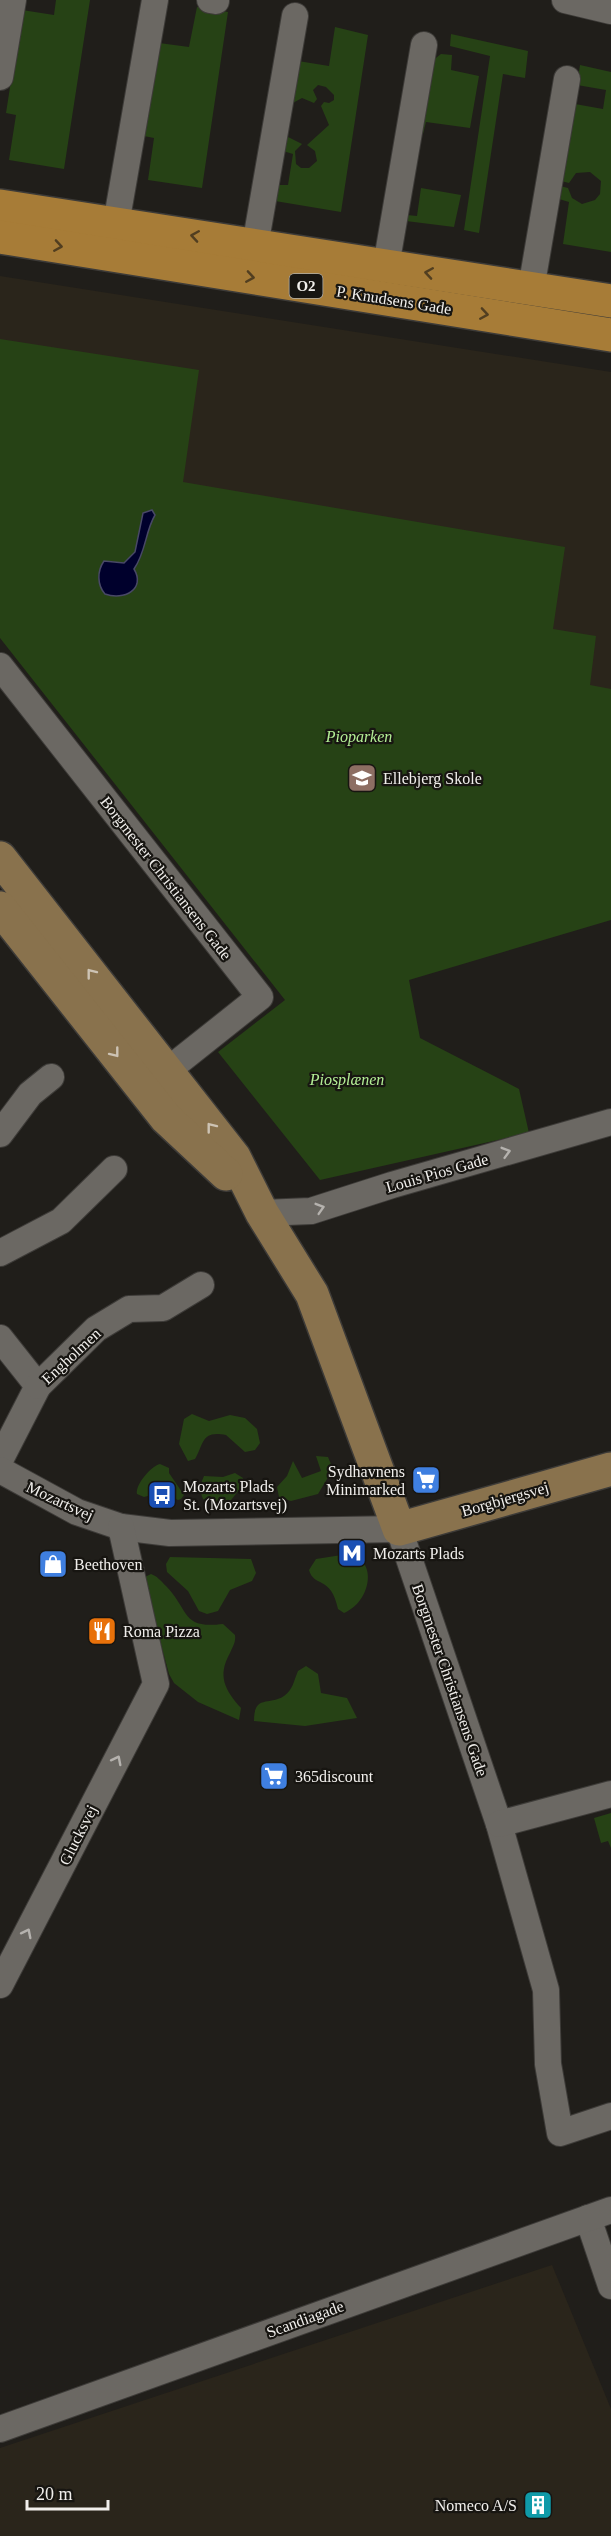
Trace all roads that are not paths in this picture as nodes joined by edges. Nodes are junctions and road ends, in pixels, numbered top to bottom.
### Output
1 (13, 0) edge
2 (155, 0) edge
3 (565, 0) edge
4 (611, 11) edge
5 (295, 16) dead end
6 (424, 45) dead end
7 (0, 77) edge
8 (567, 79) dead end
9 (0, 206) edge
10 (116, 224) junction
11 (0, 237) edge
12 (255, 246) junction
13 (386, 266) junction
14 (531, 289) junction
15 (611, 301) edge
16 (611, 335) edge
17 (0, 666) edge
18 (0, 858) edge
19 (0, 908) edge
20 (51, 1077) dead end
21 (155, 1080) junction
22 (611, 1122) edge
23 (0, 1134) edge
24 (114, 1169) dead end
25 (262, 1213) junction
26 (0, 1253) edge
27 (201, 1285) dead end
28 (0, 1338) edge
29 (38, 1386) junction
30 (0, 1460) edge
31 (611, 1469) edge
32 (0, 1470) edge
33 (121, 1527) junction
34 (399, 1529) junction
35 (611, 1794) edge
36 (499, 1824) junction
37 (0, 1985) edge
38 (611, 2116) edge
39 (600, 2214) edge
40 (611, 2286) edge
41 (0, 2429) edge

1 - 7 street
2 - 10 street
3 - 4 street
5 - 12 street
6 - 13 street, P. Knudsens Gade
8 - 14 street
9 - 10 main road, P. Knudsens Gade / O2
12 -> 10 main road, P. Knudsens Gade / O2
11 -> 16 main road, P. Knudsens Gade / O2
12 - 13 main road, P. Knudsens Gade / O2
14 -> 13 main road, P. Knudsens Gade / O2
14 - 15 main road, P. Knudsens Gade / O2
17 - 21 street, Borgmester Christiansens Gade
21 -> 18 street, Borgmester Christiansens Gade
19 -> 21 street, Borgmester Christiansens Gade
20 - 23 street
21 - 25 street, Borgmester Christiansens Gade
25 -> 22 street, Louis Pios Gade
24 - 26 street
25 - 34 street, Borgmester Christiansens Gade
27 - 29 street, Engholmen
28 - 29 street, Engholmen
29 - 30 street, Engholmen
31 - 34 street, Borgbjergsvej
32 - 33 street, Mozartsvej
33 - 34 street
37 -> 33 street, Glucksvej
34 - 36 street, Borgmester Christiansens Gade
35 - 36 street
36 - 38 street, Borgmester Christiansens Gade
39 - 40 street
39 - 41 street, Scandiagade

